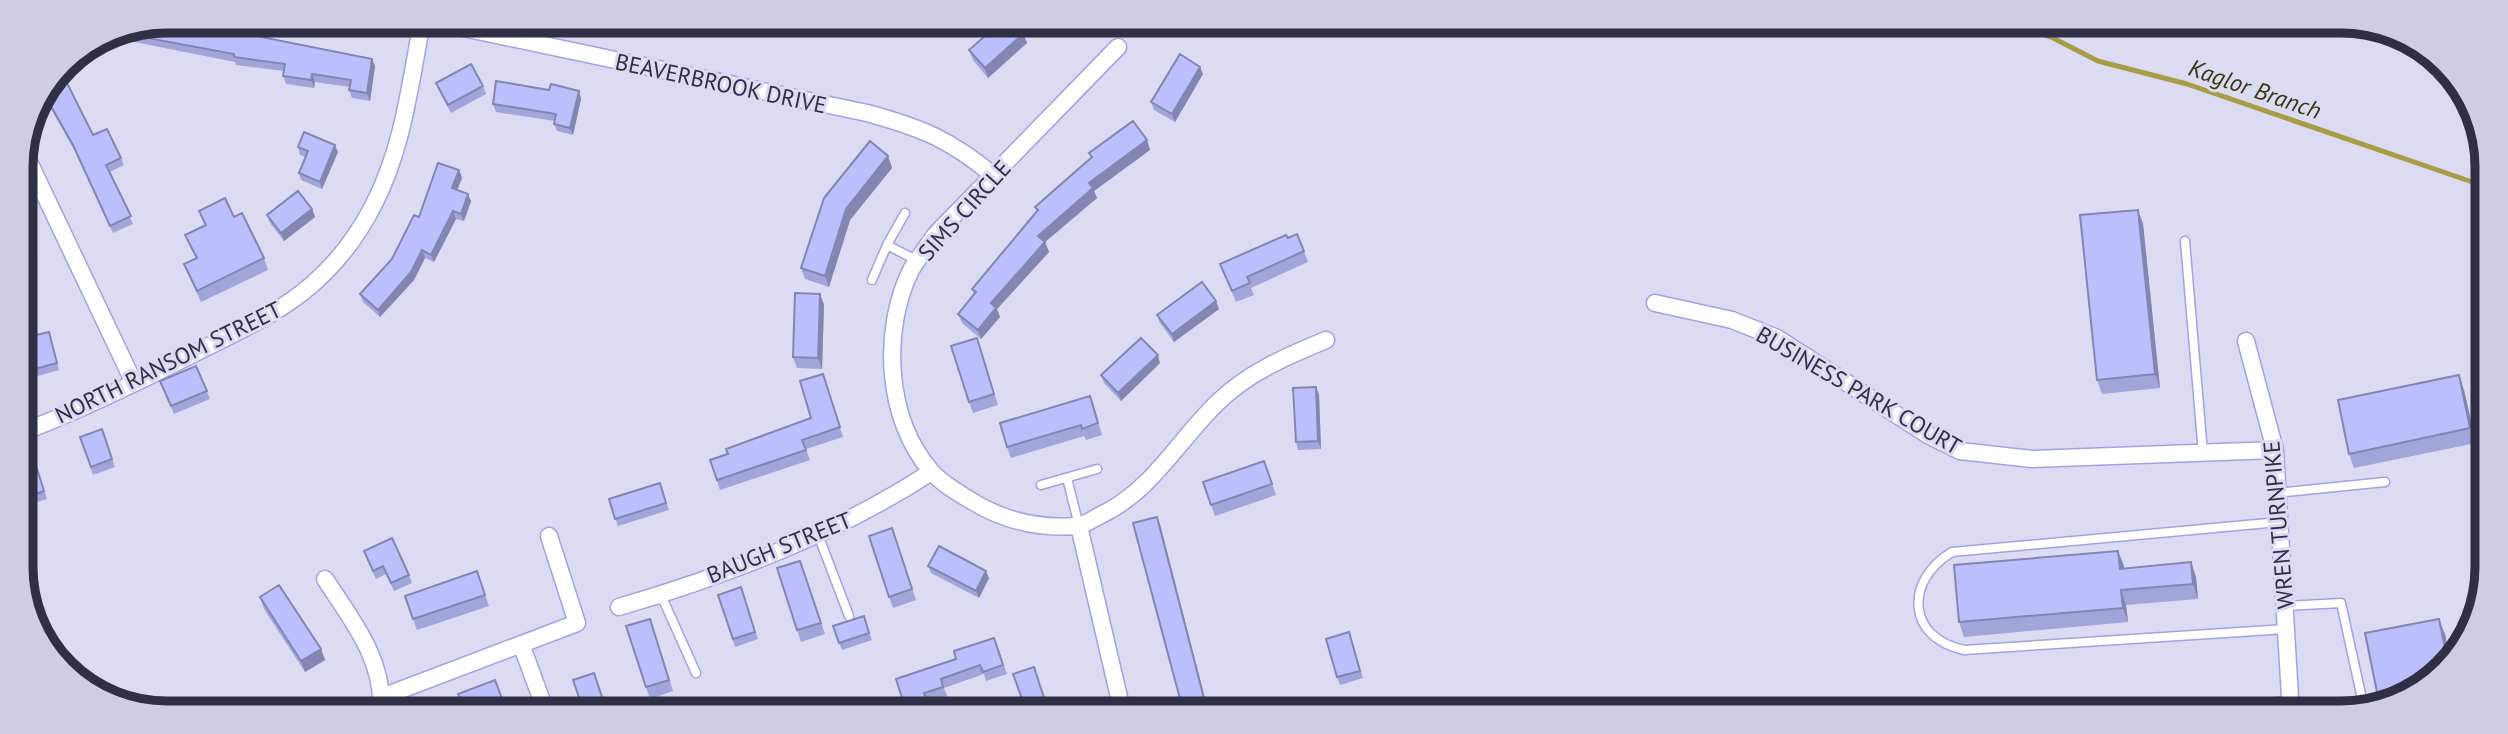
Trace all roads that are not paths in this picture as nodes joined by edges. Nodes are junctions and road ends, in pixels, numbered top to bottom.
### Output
1 (420, 33) edge
2 (487, 33) edge
3 (1118, 47) dead end
4 (34, 172) edge
5 (993, 175) junction
6 (905, 213) dead end
7 (2185, 241) dead end
8 (887, 245) junction
9 (918, 261) junction
10 (872, 280) dead end
11 (1655, 303) dead end
12 (1326, 340) dead end
13 (2246, 341) dead end
14 (134, 383) junction
15 (33, 427) edge
16 (2275, 450) junction
17 (2203, 453) junction
18 (1097, 469) dead end
19 (932, 472) junction
20 (1067, 478) junction
21 (2385, 482) dead end
22 (1041, 485) dead end
23 (2277, 493) junction
24 (2279, 522) junction
25 (1079, 526) junction
26 (817, 532) junction
27 (549, 536) dead end
28 (325, 579) dead end
29 (661, 594) junction
30 (2285, 606) junction
31 (620, 607) dead end
32 (849, 616) dead end
33 (2287, 629) junction
34 (521, 644) junction
35 (696, 673) dead end
36 (2362, 699) edge
37 (2290, 700) edge
38 (381, 701) edge
39 (386, 701) edge
40 (542, 701) edge
41 (1120, 701) edge

1 - 14 street, NORTH RANSOM STREET
2 - 5 street, BEAVERBROOK DRIVE
3 - 5 street, SIMS CIRCLE
4 - 14 street
5 - 9 street, SIMS CIRCLE
6 - 8 lane
7 - 17 lane
8 - 9 lane
8 - 10 lane
9 - 19 street, SIMS CIRCLE
11 - 17 street, BUSINESS PARK COURT
12 - 25 street, SIMS CIRCLE
13 - 16 street, WREN TURNPIKE
14 - 15 street, NORTH RANSOM STREET
16 - 17 street, BUSINESS PARK COURT
16 - 23 street, WREN TURNPIKE
18 - 20 lane
19 - 25 street, SIMS CIRCLE
19 - 26 street, BAUGH STREET
20 - 22 lane
20 - 25 lane
21 - 23 lane
23 - 24 street, WREN TURNPIKE
24 - 30 street, WREN TURNPIKE
24 - 33 lane
25 - 41 street
26 - 29 street, BAUGH STREET
26 - 32 lane
27 - 34 street
28 - 38 street
29 - 31 street, BAUGH STREET
29 - 35 lane
30 - 33 street, WREN TURNPIKE
30 - 36 lane
33 - 37 street, WREN TURNPIKE
34 - 39 street
34 - 40 street

